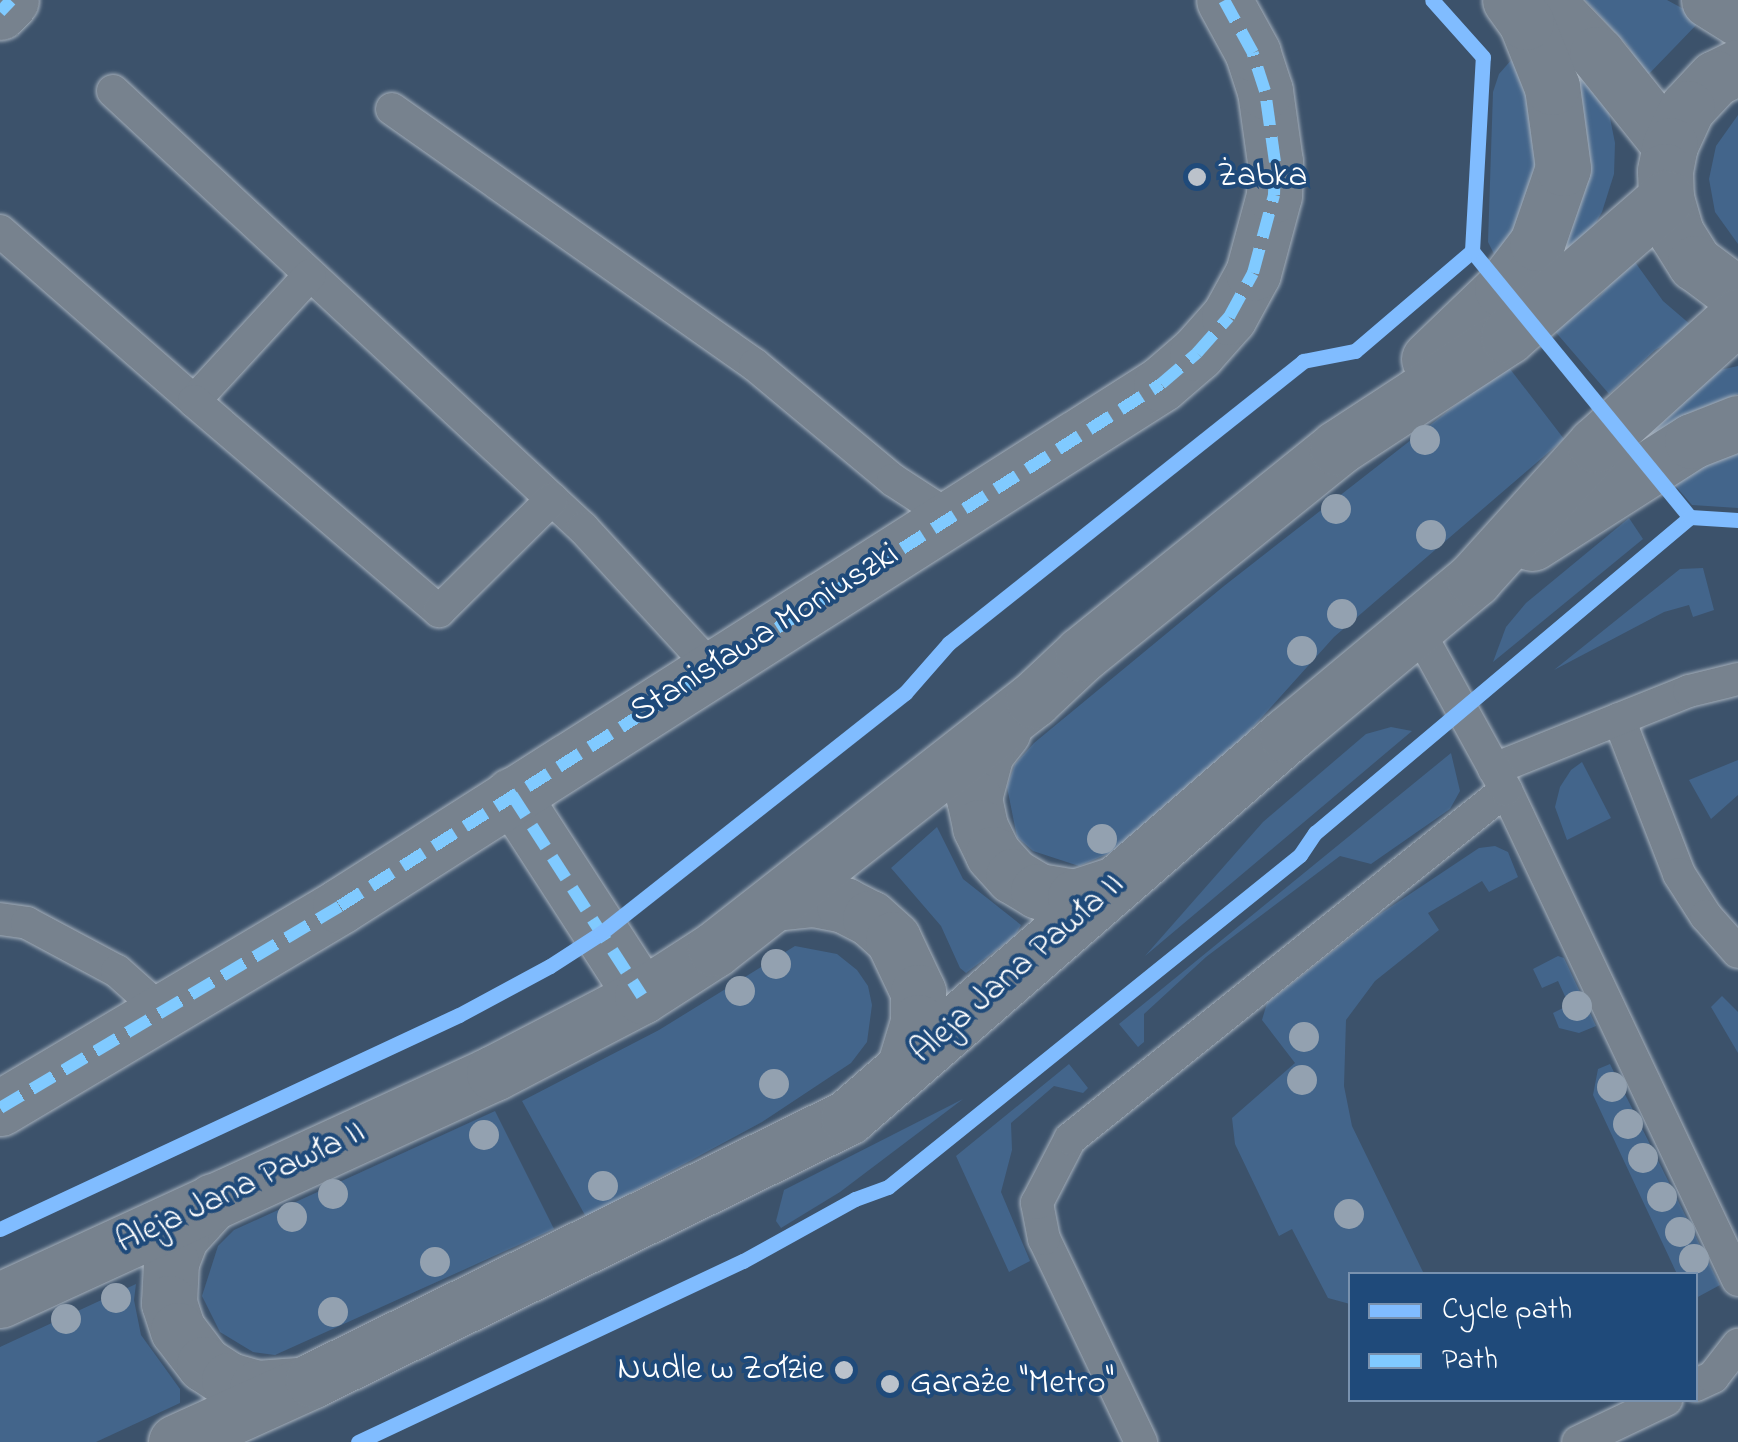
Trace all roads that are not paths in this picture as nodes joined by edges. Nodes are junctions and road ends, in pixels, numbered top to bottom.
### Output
1 (11, 0) edge
2 (1224, 0) edge
3 (1510, 0) edge
4 (1545, 0) edge
5 (1709, 0) edge
6 (0, 12) edge
7 (1738, 18) edge
8 (1738, 67) edge
9 (113, 91) dead end
10 (392, 110) dead end
11 (1668, 172) junction
12 (0, 231) edge
13 (310, 275) junction
14 (1738, 295) edge
15 (1738, 316) edge
16 (194, 401) junction
17 (1738, 423) edge
18 (1337, 448) junction
19 (552, 498) junction
20 (950, 517) junction
21 (1474, 579) junction
22 (1417, 628) junction
23 (711, 667) junction
24 (1738, 679) edge
25 (1033, 700) junction
26 (1619, 719) junction
27 (1500, 780) junction
28 (512, 795) junction
29 (1115, 884) junction
30 (775, 903) junction
31 (0, 919) edge
32 (1738, 952) edge
33 (642, 996) junction
34 (164, 1012) junction
35 (904, 1068) junction
36 (0, 1108) edge
37 (220, 1196) junction
38 (1738, 1280) edge
39 (0, 1300) edge
40 (1738, 1345) edge
41 (313, 1380) junction
42 (1698, 1384) edge
43 (1662, 1402) edge
44 (176, 1442) edge
45 (1141, 1442) edge
46 (1578, 1442) edge

1 - 6 street
2 - 20 street, Stanisława Moniuszki
3 - 18 street
4 - 11 street
5 - 7 street
8 - 11 street, Aleja Jana Pawła II
9 - 13 lane
10 - 20 lane
11 - 14 street
11 - 18 street, Aleja Jana Pawła II
12 - 16 lane
13 - 16 lane
13 - 19 lane
15 - 21 street, Aleja Jana Pawła II
16 - 19 lane
17 - 21 street
18 - 25 street, Aleja Jana Pawła II
19 - 23 lane
20 - 23 street, Stanisława Moniuszki
21 - 22 street, Aleja Jana Pawła II
22 - 27 lane
22 - 29 street, Aleja Jana Pawła II
23 - 28 street, Stanisława Moniuszki
24 - 26 lane
25 - 29 street
25 - 30 street, Aleja Jana Pawła II
26 - 27 lane
26 - 32 lane
27 - 38 lane
27 - 45 lane
28 - 33 street
28 - 34 street, Stanisława Moniuszki
29 - 35 street, Aleja Jana Pawła II
30 - 33 street, Aleja Jana Pawła II
30 - 35 street
31 - 34 lane
33 - 37 street, Aleja Jana Pawła II
34 - 36 street, Stanisława Moniuszki
35 - 41 street, Aleja Jana Pawła II
37 - 39 street, Aleja Jana Pawła II
37 - 41 street
40 - 42 lane
41 - 44 street, Aleja Jana Pawła II
43 - 46 lane

